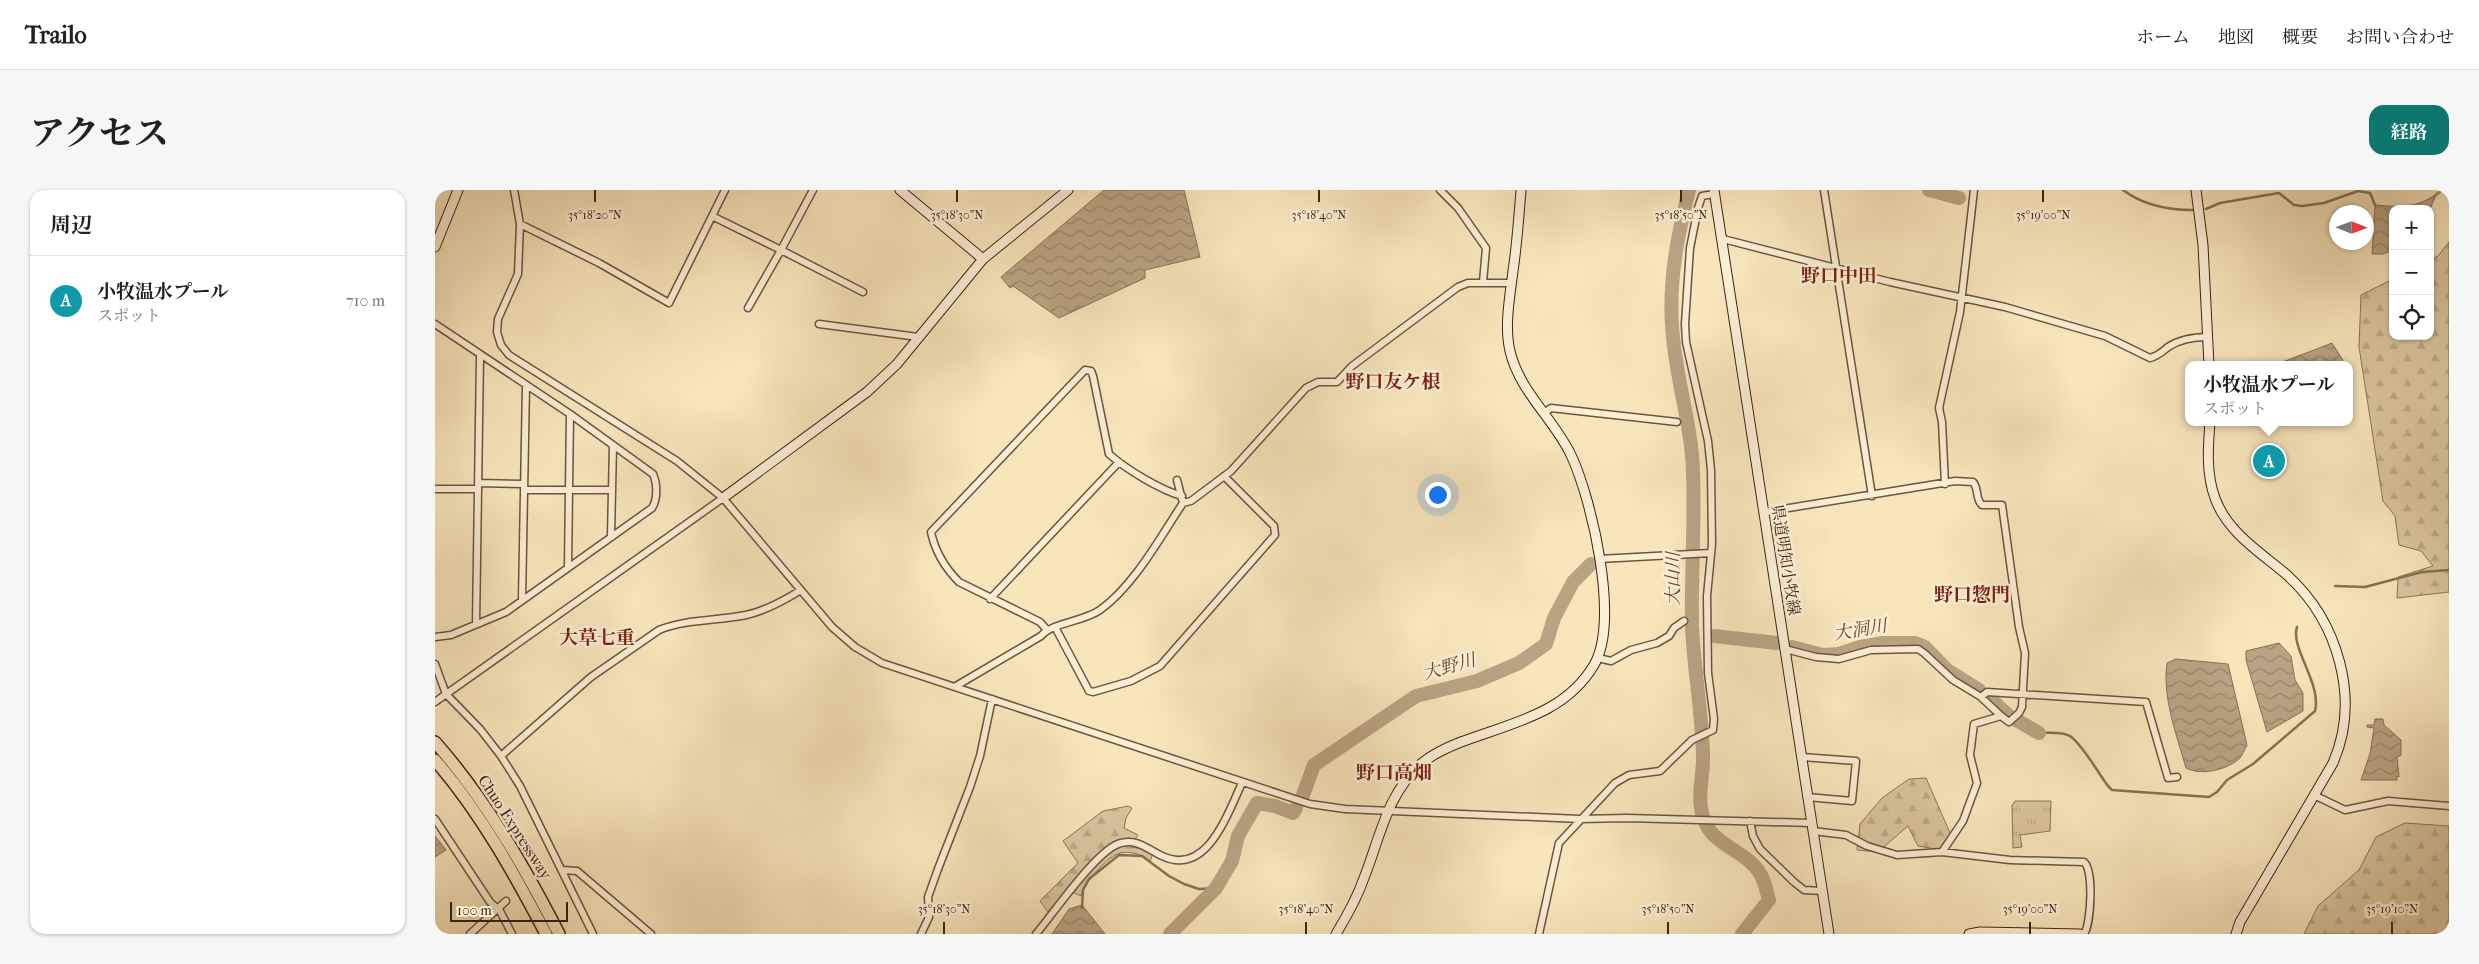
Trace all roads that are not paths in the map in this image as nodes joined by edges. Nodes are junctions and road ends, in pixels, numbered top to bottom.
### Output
1 (458, 190) edge
2 (514, 190) edge
3 (725, 190) edge
4 (813, 190) edge
5 (901, 190) edge
6 (1068, 190) edge
7 (1440, 190) edge
8 (1521, 190) edge
9 (1824, 190) edge
10 (1974, 190) edge
11 (2196, 190) edge
12 (1714, 192) edge
13 (712, 216) junction
14 (520, 224) junction
15 (1723, 240) junction
16 (435, 247) edge
17 (781, 250) junction
18 (983, 259) junction
19 (1836, 268) junction
20 (1483, 282) junction
21 (1511, 282) junction
22 (863, 292) dead end
23 (1961, 298) junction
24 (748, 308) dead end
25 (435, 324) edge
26 (819, 324) dead end
27 (918, 337) junction
28 (2208, 337) junction
29 (481, 356) junction
30 (2209, 361) edge
31 (526, 385) junction
32 (1544, 413) junction
33 (570, 414) junction
34 (1677, 422) dead end
35 (2210, 426) edge
36 (613, 445) junction
37 (1119, 462) junction
38 (1224, 476) junction
39 (1177, 480) dead end
40 (1945, 484) junction
41 (478, 486) junction
42 (524, 487) junction
43 (435, 489) edge
44 (569, 490) junction
45 (612, 490) junction
46 (1872, 496) junction
47 (723, 498) junction
48 (1183, 499) junction
49 (1764, 512) junction
50 (611, 536) junction
51 (1708, 553) junction
52 (1599, 559) junction
53 (568, 567) junction
54 (801, 590) junction
55 (990, 599) junction
56 (522, 600) junction
57 (1684, 621) dead end
58 (476, 624) junction
59 (1055, 627) junction
60 (1047, 630) junction
61 (435, 637) edge
62 (1785, 649) junction
63 (1598, 658) junction
64 (435, 664) edge
65 (956, 686) junction
66 (446, 694) junction
67 (2022, 695) junction
68 (1981, 697) junction
69 (992, 699) junction
70 (435, 702) edge
71 (2001, 716) junction
72 (435, 742) edge
73 (501, 756) junction
74 (1802, 757) junction
75 (435, 760) edge
76 (2177, 777) dead end
77 (1242, 783) junction
78 (2313, 795) junction
79 (1807, 798) junction
80 (2449, 806) edge
81 (1388, 809) junction
82 (435, 819) edge
83 (1580, 819) junction
84 (1750, 821) junction
85 (1812, 827) junction
86 (1942, 852) junction
87 (563, 870) junction
88 (1822, 892) junction
89 (506, 901) dead end
90 (498, 908) junction
91 (470, 934) edge
92 (512, 934) edge
93 (546, 934) edge
94 (559, 934) edge
95 (593, 934) edge
96 (651, 934) edge
97 (921, 934) edge
98 (1036, 934) edge
99 (1336, 934) edge
100 (1539, 934) edge
101 (1829, 934) edge
102 (1969, 934) edge
103 (2080, 934) edge
104 (2084, 934) edge
105 (2236, 934) edge

1 - 16 street
2 - 14 street
3 - 13 street
4 - 17 street
5 - 18 street
6 - 18 street
7 - 20 street
8 - 21 street
9 - 19 street
10 - 23 street
11 - 28 street
12 - 15 street, 県道明知小牧線
12 - 51 street
13 - 14 street
13 - 17 street
14 - 47 street
15 - 19 street
15 - 49 street, 県道明知小牧線
17 - 22 street
17 - 24 street
18 - 27 street
19 - 23 street
19 - 46 street
20 - 21 street
20 - 38 street
21 - 32 street
23 - 28 street
23 - 40 street
25 - 29 street
26 - 27 street
27 - 47 street
28 - 30 street
29 - 31 street
29 - 41 street
31 - 33 street
31 - 42 street
32 - 34 street
32 - 52 street
33 - 36 street
33 - 44 street
35 - 78 street
36 - 45 street
36 - 50 street
37 - 48 street
37 - 55 street
37 - 55 street
38 - 48 street
38 - 59 street
39 - 48 street
40 - 46 street
40 - 67 street
41 - 42 street
41 - 43 street
41 - 58 street
42 - 44 street
42 - 56 street
44 - 45 street
44 - 53 street
45 - 50 street
46 - 49 street
47 - 54 street
47 - 66 street
48 - 59 street
49 - 62 street, 県道明知小牧線
50 - 53 street
51 - 52 street
51 - 83 street
52 - 63 street
53 - 56 street
54 - 65 street
54 - 73 street
55 - 60 street
56 - 58 street
57 - 63 street
58 - 61 street
59 - 60 street
60 - 65 street
62 - 68 street
62 - 74 street, 県道明知小牧線
63 - 81 street
64 - 66 street
65 - 69 street
66 - 70 street
66 - 73 street
67 - 68 street
67 - 71 street
67 - 76 street
68 - 71 street
69 - 77 street
69 - 97 street
71 - 86 street
72 - 94 highway, Chuo Expressway
73 - 87 street
74 - 79 street, 県道明知小牧線
74 - 79 street
75 - 93 highway, Chuo Expressway
77 - 81 street
77 - 98 street
78 - 80 street
78 - 105 street
79 - 85 street, 県道明知小牧線
81 - 83 street
81 - 99 street
82 - 90 street
83 - 84 street
83 - 100 street
84 - 85 street
84 - 88 street
85 - 86 street
85 - 88 street, 県道明知小牧線
86 - 104 street
87 - 95 street
87 - 96 street
88 - 101 street, 県道明知小牧線
89 - 90 street
90 - 91 street
90 - 92 street
102 - 103 street

